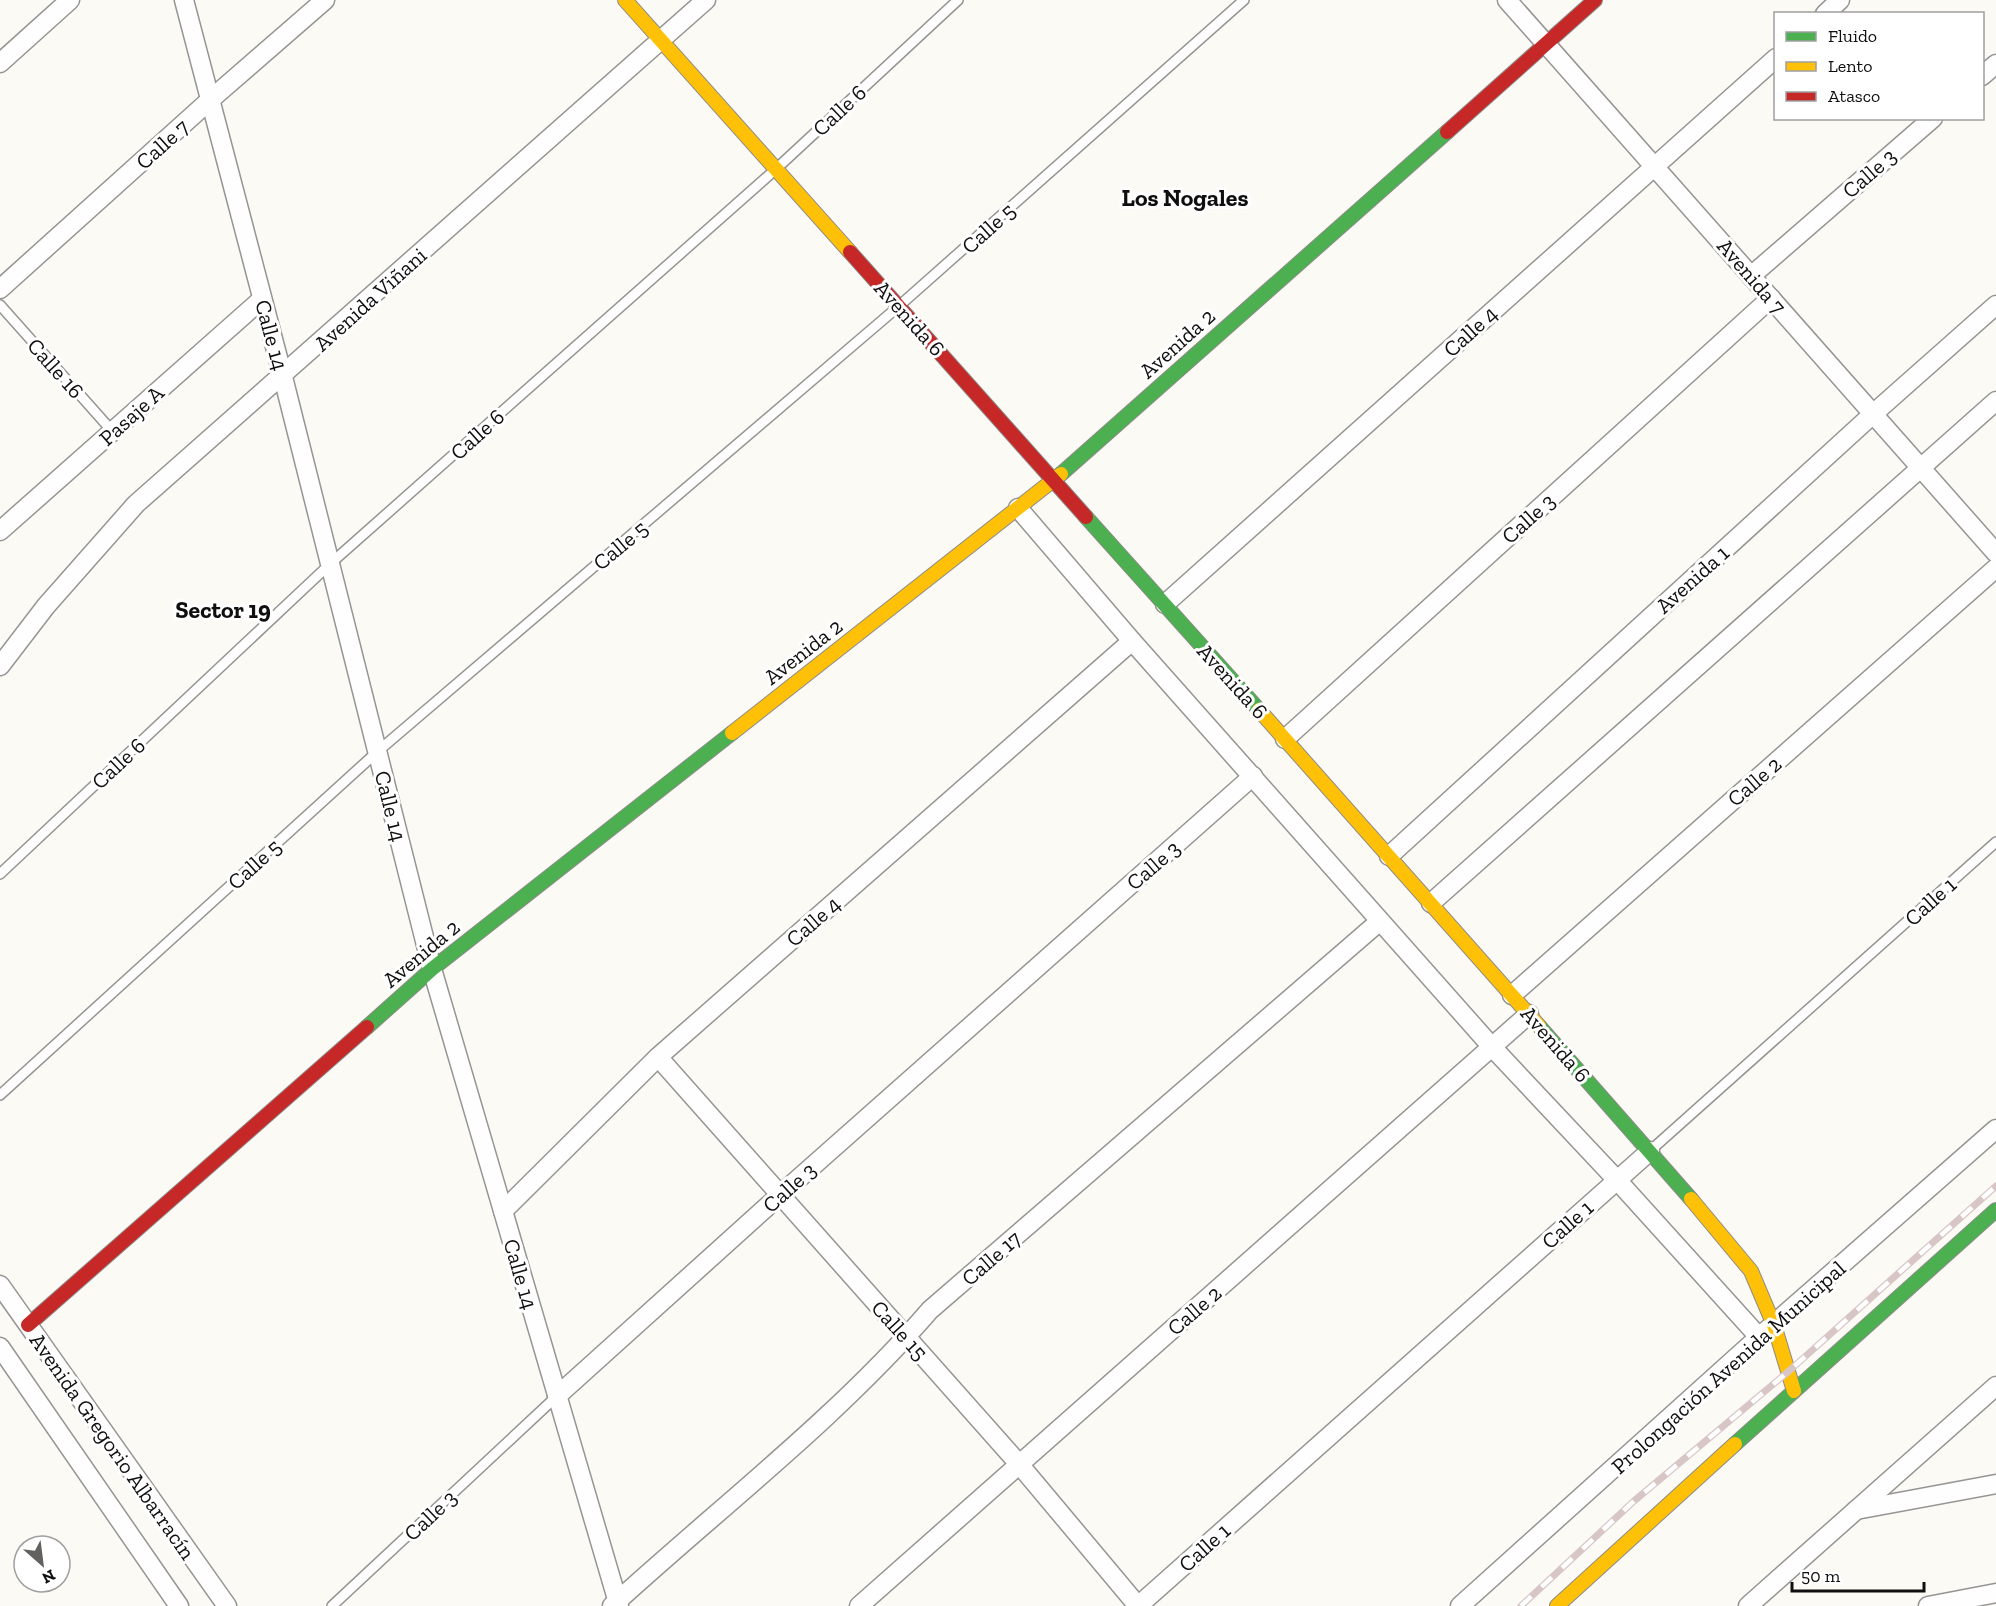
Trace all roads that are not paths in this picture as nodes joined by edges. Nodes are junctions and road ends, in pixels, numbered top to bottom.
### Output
1 (70, 0) edge
2 (184, 0) edge
3 (325, 0) edge
4 (625, 0) edge
5 (706, 0) edge
6 (958, 0) edge
7 (1244, 0) edge
8 (1507, 0) edge
9 (1595, 0) edge
10 (1840, 0) edge
11 (1827, 12) edge
12 (661, 41) junction
13 (1546, 44) junction
14 (1774, 60) edge
15 (0, 63) edge
16 (1996, 64) edge
17 (1984, 75) edge
18 (210, 100) junction
19 (1931, 120) edge
20 (1655, 167) junction
21 (776, 169) junction
22 (1751, 276) junction
23 (0, 289) edge
24 (1771, 298) junction
25 (262, 299) junction
26 (0, 305) edge
27 (1996, 305) edge
28 (899, 306) junction
29 (283, 377) junction
30 (1996, 401) edge
31 (1873, 414) junction
32 (113, 432) junction
33 (1922, 467) junction
34 (1055, 480) junction
35 (1018, 508) junction
36 (0, 531) edge
37 (1996, 553) edge
38 (330, 564) junction
39 (1996, 568) edge
40 (1165, 604) junction
41 (1132, 640) junction
42 (0, 666) edge
43 (1285, 739) junction
44 (377, 752) junction
45 (1252, 776) junction
46 (1996, 842) edge
47 (1389, 856) junction
48 (0, 874) edge
49 (1431, 903) junction
50 (1380, 921) junction
51 (432, 969) junction
52 (1512, 995) junction
53 (1529, 1014) junction
54 (1492, 1047) junction
55 (658, 1057) junction
56 (0, 1095) edge
57 (1996, 1129) edge
58 (1650, 1151) junction
59 (1617, 1180) junction
60 (780, 1195) junction
61 (1996, 1210) edge
62 (503, 1211) junction
63 (0, 1285) edge
64 (28, 1325) junction
65 (1774, 1325) junction
66 (1759, 1337) junction
67 (906, 1338) junction
68 (0, 1347) edge
69 (1996, 1386) edge
70 (1794, 1391) junction
71 (557, 1396) junction
72 (1019, 1464) junction
73 (1996, 1484) edge
74 (1855, 1510) junction
75 (1996, 1593) edge
76 (616, 1605) edge
77 (179, 1606) edge
78 (226, 1606) edge
79 (332, 1606) edge
80 (859, 1606) edge
81 (1138, 1606) edge
82 (1460, 1606) edge
83 (1557, 1606) edge
84 (1748, 1606) edge
85 (1928, 1606) edge

1 - 15 street
2 - 18 street, Calle 14
3 - 18 street, Calle 7
4 - 12 street, Avenida 6
5 - 12 street, Avenida Viñani
6 - 21 lane, Calle 6
7 - 28 lane, Calle 5
8 - 13 street, Avenida 7
9 - 13 street, Avenida 2
10 - 11 street
12 - 21 street, Avenida 6
12 - 29 street, Avenida Viñani
13 - 20 street, Avenida 7
13 - 34 street, Avenida 2
14 - 20 street, Calle 4
16 - 17 street
18 - 23 street, Calle 7
18 - 25 street, Calle 14
19 - 22 street, Calle 3
20 - 22 street, Avenida 7
20 - 40 street, Calle 4
21 - 28 street, Avenida 6
21 - 38 lane, Calle 6
22 - 24 street, Avenida 7
24 - 31 street, Avenida 7
24 - 43 street, Calle 3
25 - 29 street, Calle 14
25 - 32 street, Pasaje A
26 - 32 lane, Calle 16
27 - 31 street, Avenida 1
28 - 34 street, Avenida 6
28 - 44 lane, Calle 5
29 - 38 street, Calle 14
29 - 42 street, Avenida Viñani
30 - 33 street
31 - 33 street, Avenida 7
31 - 47 street, Avenida 1
32 - 36 street, Pasaje A
33 - 37 street, Avenida 7
33 - 49 street
34 - 35 street, Avenida 2
34 - 40 street, Avenida 6
35 - 41 street
35 - 51 street, Avenida 2
38 - 44 street, Calle 14
38 - 48 lane, Calle 6
39 - 52 street, Calle 2
40 - 43 street, Avenida 6
41 - 45 street
41 - 55 street, Calle 4
43 - 47 street, Avenida 6
44 - 51 street, Calle 14
44 - 56 lane, Calle 5
45 - 50 street
45 - 60 street, Calle 3
46 - 58 lane, Calle 1
47 - 49 street, Avenida 6
49 - 52 street, Avenida 6
50 - 54 street
50 - 67 street, Calle 17
51 - 62 street, Calle 14
51 - 64 street, Avenida 2
52 - 53 street, Avenida 6
53 - 54 street, Calle 2
53 - 58 street, Avenida 6
54 - 59 street
54 - 72 street, Calle 2
55 - 60 street, Calle 15
55 - 62 street, Calle 4
57 - 65 street, Prolongación Avenida Municipal
58 - 59 street, Calle 1
58 - 65 street, Avenida 6
59 - 66 street
59 - 81 street, Calle 1
60 - 67 street, Calle 15
60 - 71 street, Calle 3
61 - 70 street
62 - 71 street, Calle 14
63 - 64 street, Avenida Gregorio Albarracín
64 - 78 street, Avenida Gregorio Albarracín
65 - 66 street, Prolongación Avenida Municipal
65 - 70 street, Avenida 6
66 - 82 street, Prolongación Avenida Municipal
67 - 72 street, Calle 15
67 - 76 street, Calle 17
68 - 77 street, Avenida Gregorio Albarracín
69 - 74 street
70 - 83 street
71 - 76 street, Calle 14
71 - 79 lane, Calle 3
72 - 80 street, Calle 2
72 - 81 street, Calle 15
73 - 74 street
74 - 84 street
75 - 85 street

